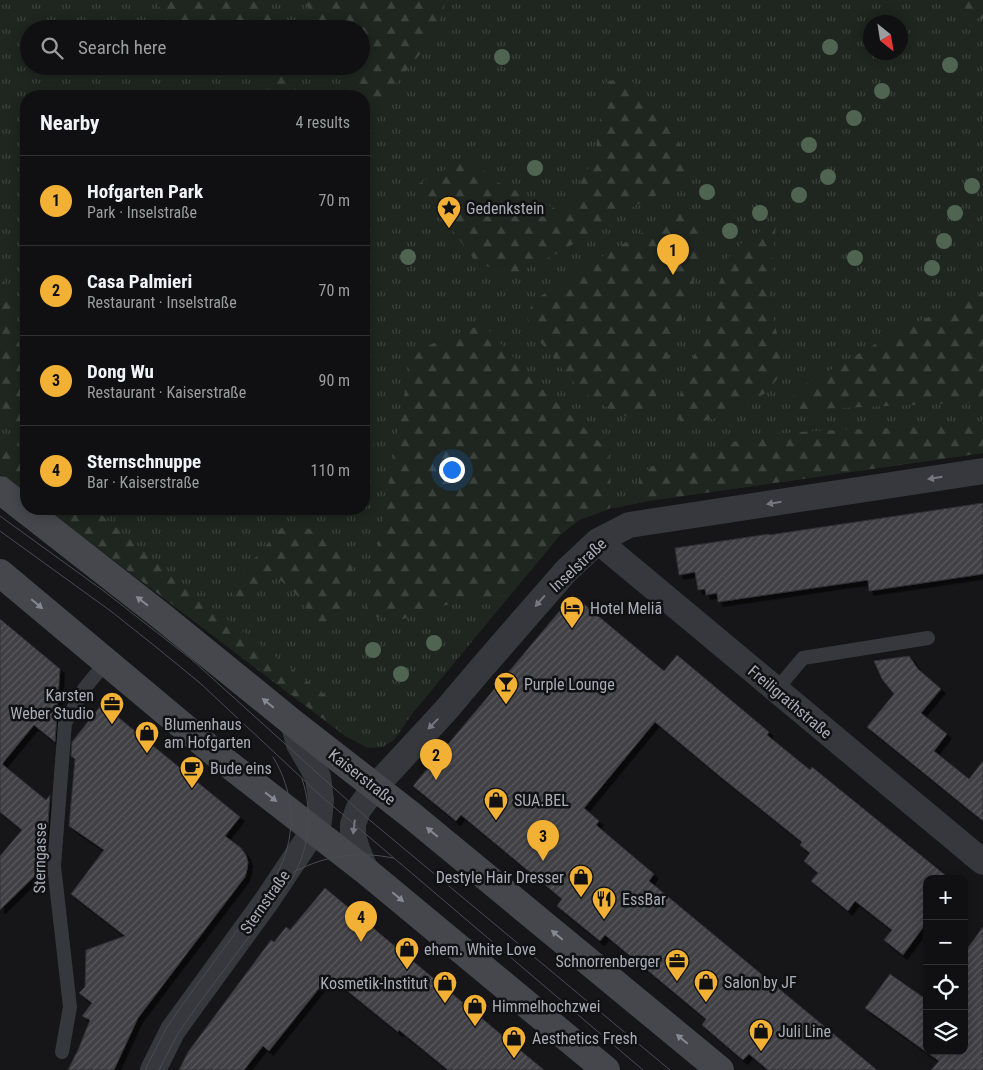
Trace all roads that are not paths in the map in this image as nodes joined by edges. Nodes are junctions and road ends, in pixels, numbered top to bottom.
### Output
1 (983, 471) edge
2 (0, 490) edge
3 (20, 506) edge
4 (32, 515) edge
5 (598, 541) junction
6 (0, 573) edge
7 (928, 638) dead end
8 (106, 662) junction
9 (776, 690) junction
10 (294, 723) junction
11 (375, 787) junction
12 (314, 830) junction
13 (983, 862) edge
14 (366, 871) junction
15 (64, 1053) dead end
16 (153, 1070) edge
17 (606, 1070) edge
18 (720, 1070) edge

1 -> 5 street, Inselstraße
3 -> 2 main road, Kaiserstraße
10 -> 4 main road, Kaiserstraße
5 - 9 street, Freiligrathstraße
5 -> 11 street, Inselstraße
6 -> 8 main road
7 - 9 lane
8 -> 12 main road
8 - 15 lane, Sterngasse
9 - 13 street, Freiligrathstraße
10 - 11 main road, Kaiserstraße
10 - 12 street, Sternstraße
11 -> 14 street, Inselstraße
18 -> 11 main road, Kaiserstraße
12 - 14 main road
12 - 16 street, Sternstraße
14 -> 17 main road

